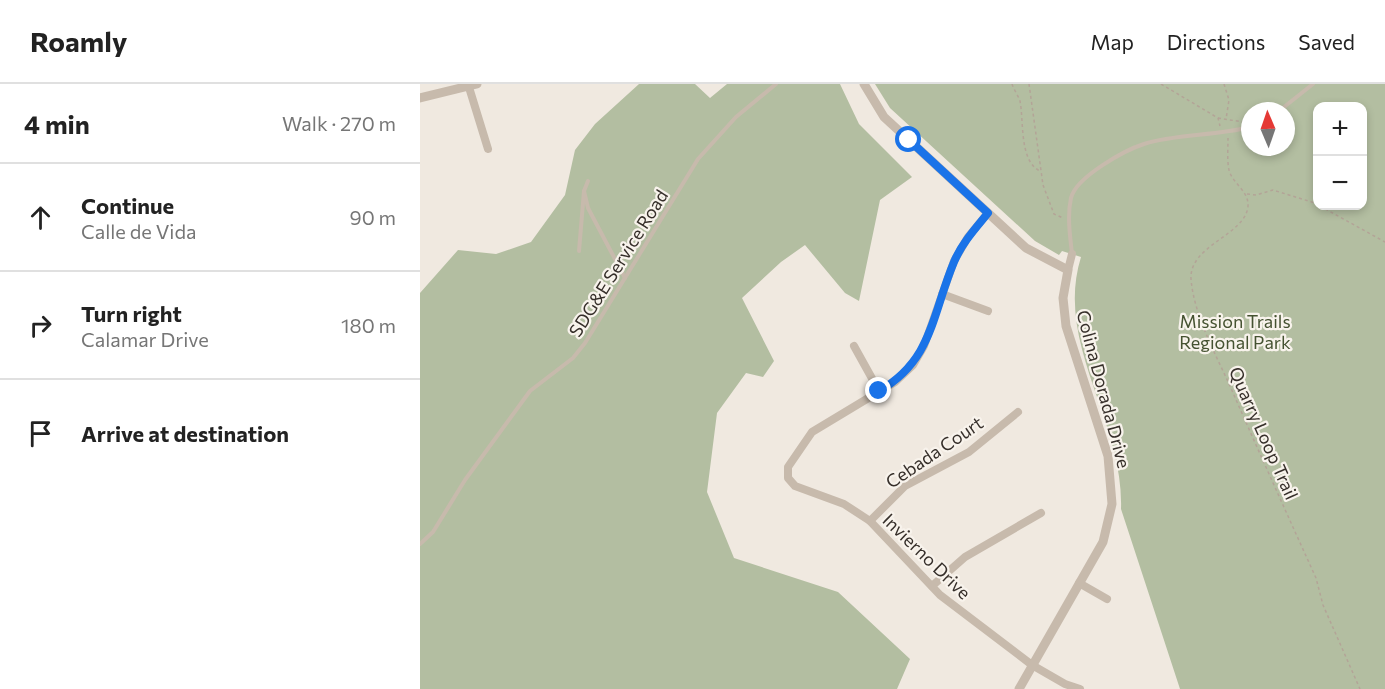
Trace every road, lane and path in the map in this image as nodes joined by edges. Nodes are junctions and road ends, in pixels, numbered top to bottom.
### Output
1 (776, 84) edge
2 (864, 84) edge
3 (1012, 84) edge
4 (1029, 84) edge
5 (1161, 84) edge
6 (1224, 84) edge
7 (1313, 84) edge
8 (471, 85) edge
9 (420, 99) edge
10 (1291, 102) edge
11 (1218, 118) junction
12 (1226, 119) junction
13 (1241, 123) edge
14 (1241, 128) edge
15 (1228, 133) junction
16 (1218, 134) junction
17 (488, 149) dead end
18 (1042, 171) junction
19 (588, 181) dead end
20 (584, 191) junction
21 (1245, 194) junction
22 (1313, 203) edge
23 (1328, 210) edge
24 (988, 213) junction
25 (1069, 220) junction
26 (1385, 242) edge
27 (579, 251) dead end
28 (1072, 254) joint
29 (1068, 270) junction
30 (626, 278) junction
31 (942, 294) junction
32 (988, 311) dead end
33 (854, 346) dead end
34 (879, 391) junction
35 (1018, 412) dead end
36 (1041, 513) dead end
37 (870, 521) junction
38 (420, 544) edge
39 (1079, 583) junction
40 (932, 586) junction
41 (1107, 599) dead end
42 (1032, 664) junction
43 (1019, 689) edge
44 (1080, 689) edge
45 (1360, 689) edge

1 - 30 lane, SDG&E Service Road
2 - 24 street
3 - 18 path
4 - 18 path
5 - 11 path
6 - 12 path
7 - 10 lane
8 - 9 street
8 - 17 street
11 - 12 path
11 - 16 path
12 - 13 path
14 - 15 lane
15 - 16 lane
15 - 21 path
16 - 25 lane
18 - 25 path
19 - 20 lane
20 - 27 lane
20 - 30 lane
21 - 22 path
21 - 45 path, Quarry Loop Trail
23 - 26 path
24 - 29 street
24 - 31 street
25 - 28 lane
28 - 29 street, Colina Dorada Drive
29 - 39 street, Colina Dorada Drive
30 - 38 lane, SDG&E Service Road
31 - 32 street
31 - 34 street
33 - 34 street
34 - 37 street, Invierno Drive
35 - 37 street, Cebada Court
36 - 40 street
37 - 40 street, Invierno Drive
39 - 41 street
39 - 42 street, Colina Dorada Drive
40 - 42 street, Invierno Drive
42 - 43 street, Colina Dorada Drive
42 - 44 street, Invierno Drive

